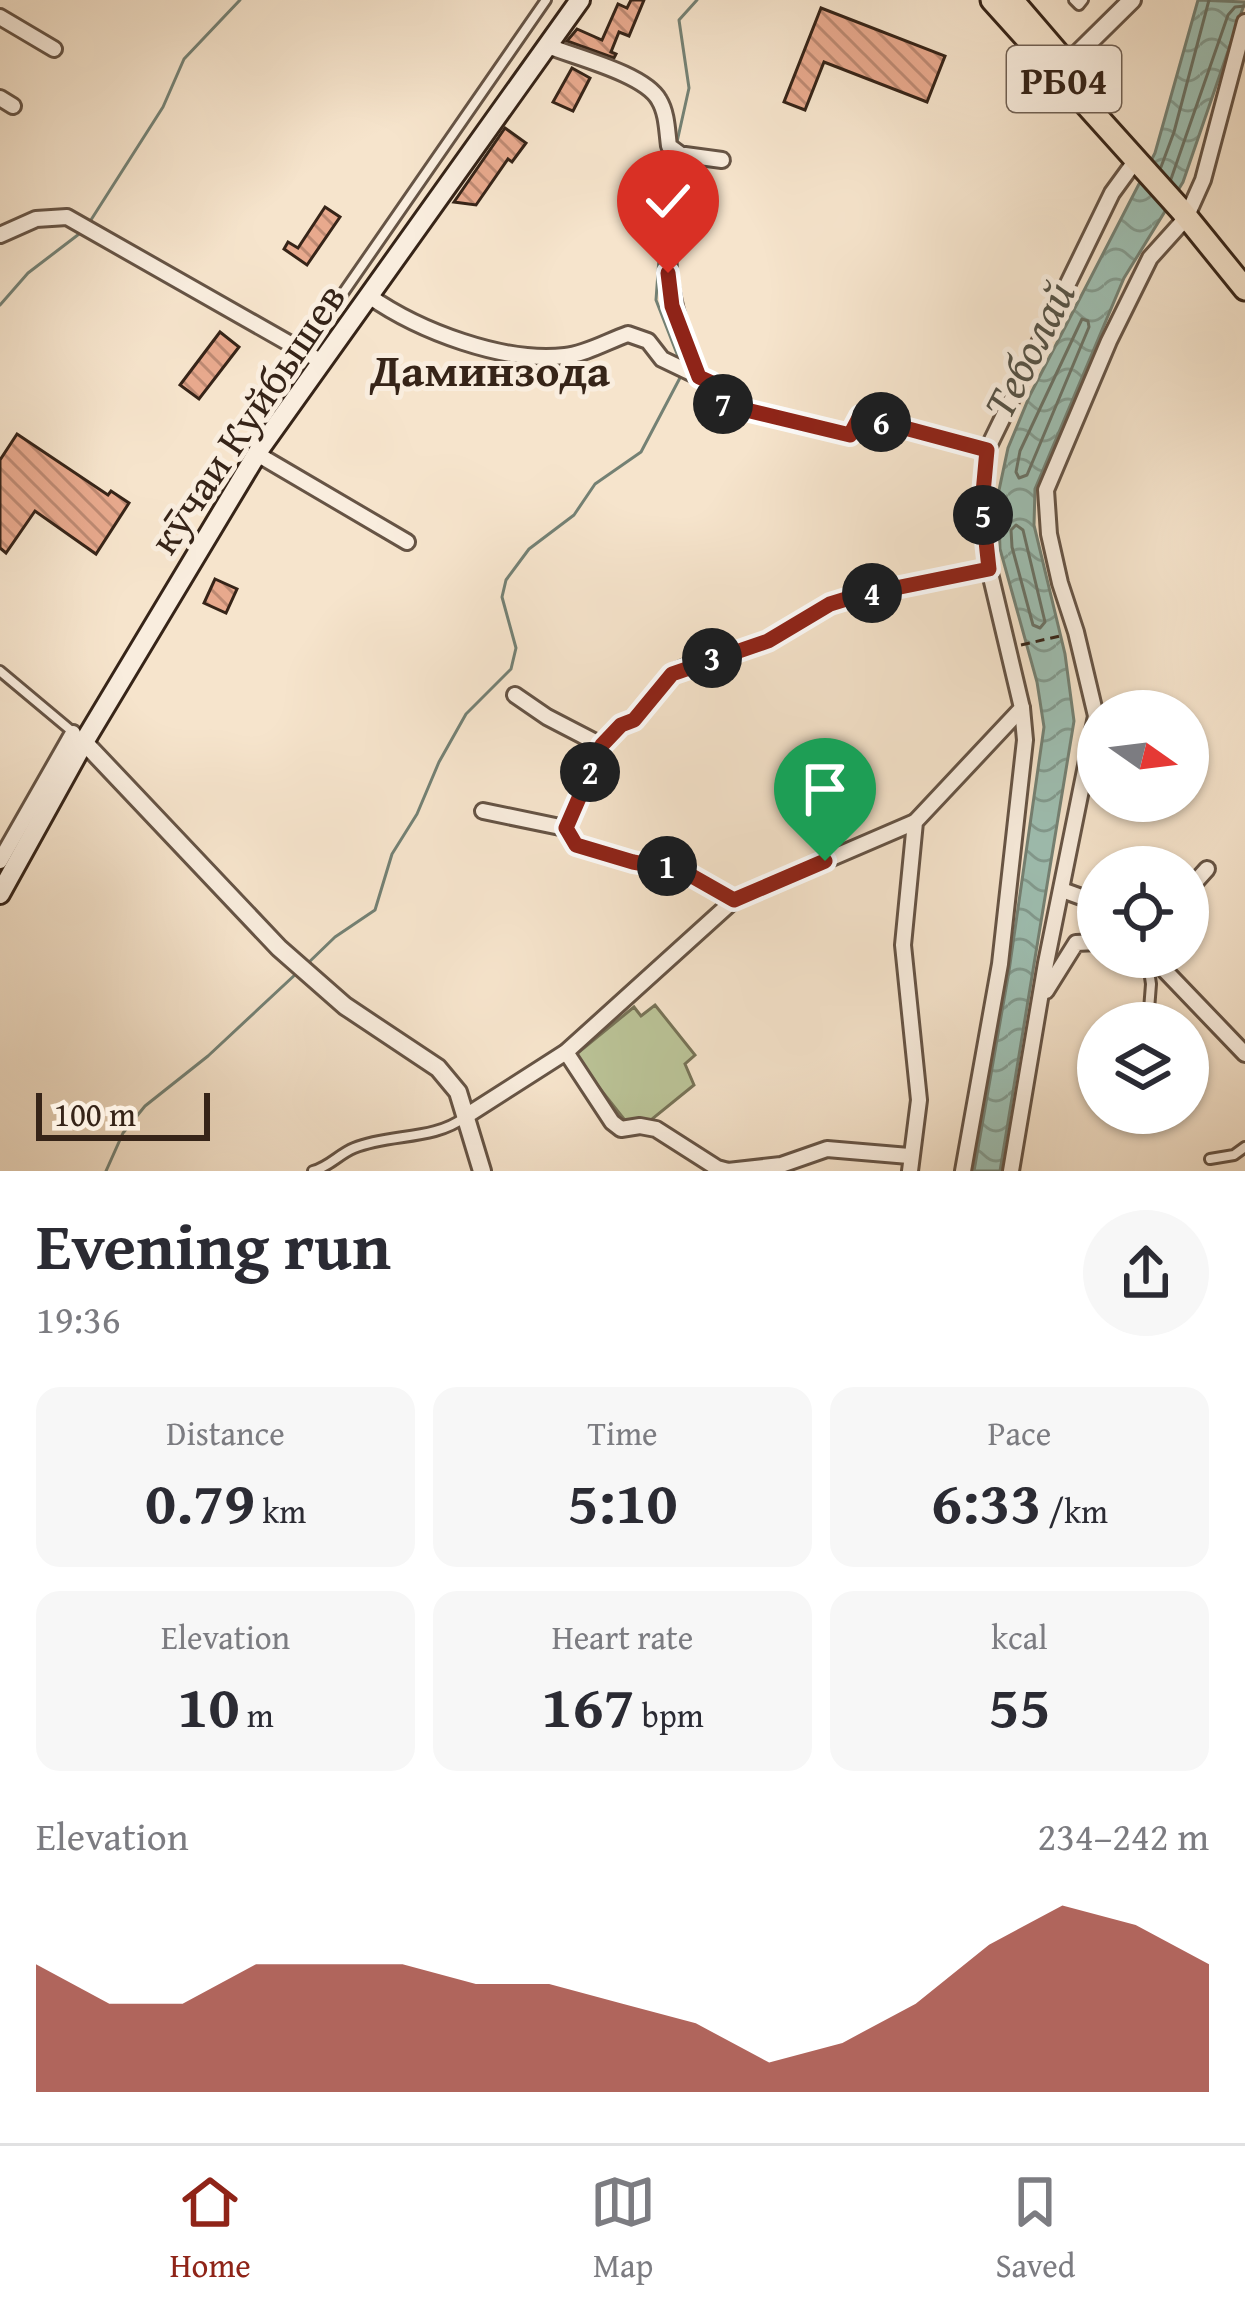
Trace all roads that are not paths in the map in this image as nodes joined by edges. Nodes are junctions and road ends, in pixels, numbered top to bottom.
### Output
1 (546, 0) edge
2 (580, 0) edge
3 (992, 0) edge
4 (1012, 0) edge
5 (1132, 0) edge
6 (0, 17) edge
7 (1245, 22) edge
8 (548, 46) junction
9 (54, 49) dead end
10 (1064, 68) junction
11 (685, 155) junction
12 (722, 160) dead end
13 (1136, 160) junction
14 (1184, 214) junction
15 (0, 235) edge
16 (1245, 289) edge
17 (369, 296) junction
18 (303, 351) junction
19 (322, 362) junction
20 (687, 371) junction
21 (987, 450) junction
22 (256, 454) junction
23 (407, 542) dead end
24 (989, 569) junction
25 (0, 670) edge
26 (1090, 690) edge
27 (515, 695) dead end
28 (1022, 708) junction
29 (79, 737) junction
30 (602, 745) junction
31 (483, 811) dead end
32 (1077, 813) edge
33 (915, 822) junction
34 (566, 828) junction
35 (0, 861) edge
36 (1061, 890) junction
37 (0, 894) edge
38 (1077, 894) edge
39 (734, 900) junction
40 (1077, 943) edge
41 (1171, 978) edge
42 (1039, 1002) junction
43 (566, 1052) junction
44 (1245, 1054) edge
45 (466, 1116) junction
46 (1245, 1147) edge
47 (1210, 1159) dead end
48 (910, 1163) edge
49 (313, 1171) edge
50 (482, 1171) edge
51 (963, 1171) edge
52 (1011, 1171) edge

1 - 18 lane
2 - 8 main road, кӯчаи Куйбышев
3 - 10 main road, РБ04
4 - 10 main road, РБ04
5 - 10 street
6 - 9 street
7 - 14 street
8 - 11 street
8 - 17 main road, кӯчаи Куйбышев
10 - 13 main road, РБ04
11 - 12 street
11 - 20 street
13 - 14 main road, РБ04
13 - 21 street
14 - 16 main road, РБ04
14 - 26 street
15 - 18 street
17 - 19 main road, кӯчаи Куйбышев
17 - 20 street
18 - 19 street
19 - 22 main road, кӯчаи Куйбышев
20 - 21 street
21 - 24 street
22 - 23 street
22 - 29 main road, кӯчаи Куйбышев
24 - 28 street
24 - 30 street
25 - 29 lane
27 - 30 street
28 - 33 street
28 - 51 street
29 - 35 street
29 - 37 main road, кӯчаи Куйбышев
29 - 45 street
30 - 34 street
31 - 34 street
32 - 36 street
33 - 39 street
33 - 48 street
34 - 39 street
36 - 38 street
36 - 42 street
39 - 43 street
40 - 42 street
41 - 44 street
42 - 52 street
43 - 45 street
43 - 48 street
45 - 49 lane
45 - 50 street
46 - 47 lane

